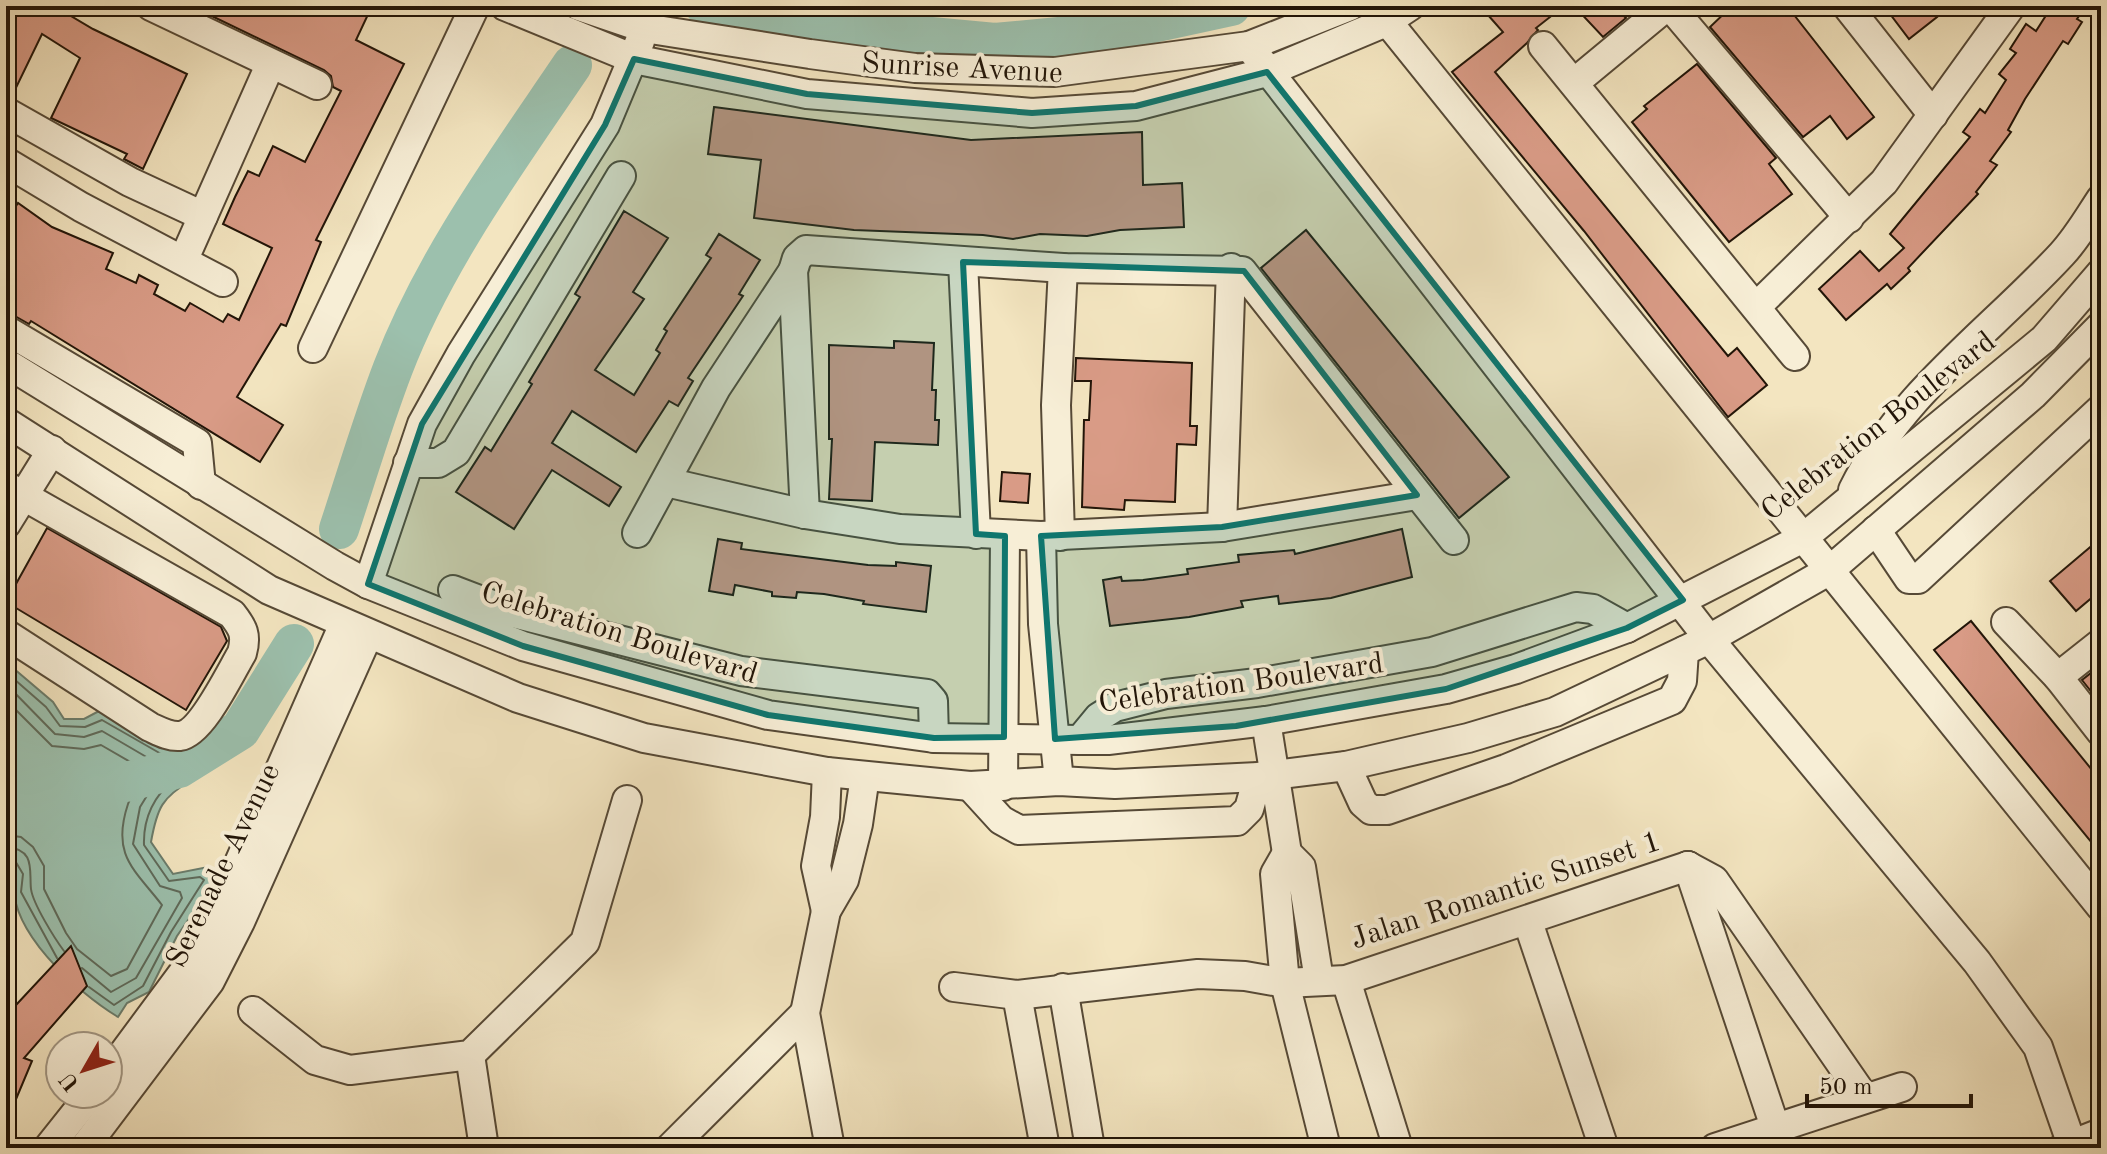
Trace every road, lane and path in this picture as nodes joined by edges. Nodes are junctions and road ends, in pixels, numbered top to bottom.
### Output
1 (151, 6) edge
2 (475, 6) edge
3 (505, 6) edge
4 (579, 6) edge
5 (1350, 6) edge
6 (1410, 6) edge
7 (1669, 6) edge
8 (1847, 6) edge
9 (2011, 6) edge
10 (1380, 14) edge
11 (644, 28) junction
12 (1249, 46) junction
13 (1543, 46) dead end
14 (634, 59) junction
15 (270, 65) junction
16 (1267, 72) junction
17 (1574, 83) junction
18 (317, 85) dead end
19 (6, 112) edge
20 (1933, 115) junction
21 (6, 162) edge
22 (621, 176) dead end
23 (2101, 199) edge
24 (203, 216) junction
25 (1849, 218) junction
26 (184, 259) junction
27 (963, 262) junction
28 (1063, 268) junction
29 (1231, 268) junction
30 (793, 271) junction
31 (2101, 273) edge
32 (223, 282) dead end
33 (1756, 307) junction
34 (2101, 326) edge
35 (6, 330) edge
36 (313, 348) dead end
37 (1795, 356) dead end
38 (6, 363) edge
39 (2101, 409) edge
40 (6, 422) edge
41 (52, 450) junction
42 (408, 463) junction
43 (666, 482) junction
44 (201, 485) junction
45 (14, 491) edge
46 (1417, 495) junction
47 (1848, 501) junction
48 (805, 514) junction
49 (6, 524) edge
50 (1222, 527) junction
51 (1876, 530) junction
52 (637, 533) dead end
53 (976, 534) junction
54 (1005, 536) junction
55 (1051, 536) junction
56 (1803, 538) junction
57 (1454, 540) dead end
58 (1830, 570) junction
59 (368, 584) junction
60 (269, 590) junction
61 (453, 590) dead end
62 (1683, 600) junction
63 (232, 614) junction
64 (2006, 622) dead end
65 (1627, 628) junction
66 (356, 630) junction
67 (6, 634) edge
68 (2101, 643) edge
69 (1697, 645) junction
70 (2058, 677) junction
71 (1266, 721) junction
72 (2101, 732) edge
73 (1004, 737) junction
74 (934, 738) junction
75 (1067, 740) junction
76 (1346, 766) junction
77 (827, 772) junction
78 (1266, 775) junction
79 (865, 776) junction
80 (1059, 781) junction
81 (970, 786) junction
82 (1003, 786) junction
83 (627, 800) dead end
84 (1287, 853) junction
85 (1688, 866) junction
86 (2101, 907) edge
87 (1310, 909) junction
88 (826, 911) junction
89 (1276, 914) junction
90 (1528, 922) junction
91 (1333, 980) junction
92 (1285, 983) junction
93 (954, 987) dead end
94 (1063, 988) junction
95 (1017, 995) junction
96 (253, 1011) dead end
97 (805, 1013) junction
98 (124, 1052) edge
99 (470, 1055) junction
100 (1902, 1087) dead end
101 (1864, 1097) junction
102 (78, 1110) edge
103 (1775, 1127) junction
104 (2101, 1133) edge
105 (2070, 1147) edge
106 (48, 1148) edge
107 (84, 1148) edge
108 (484, 1148) edge
109 (670, 1148) edge
110 (830, 1148) edge
111 (1045, 1148) edge
112 (1090, 1148) edge
113 (1326, 1148) edge
114 (1398, 1148) edge
115 (1604, 1148) edge
116 (1715, 1148) edge

1 - 15 street
2 - 36 street
3 - 14 street, Sunrise Avenue
4 - 11 street, Sunrise Avenue
5 - 12 street, Sunrise Avenue
6 - 10 street, Sunrise Avenue
7 - 17 street
7 - 25 street
8 - 20 street
9 - 20 street
10 - 16 street, Sunrise Avenue
10 - 56 street
11 - 12 street, Sunrise Avenue
11 - 14 street
12 - 16 street
13 - 17 street
14 - 16 street, Sunrise Avenue
14 - 42 street
15 - 18 street
15 - 24 street
16 - 62 street
17 - 33 street
19 - 24 street
20 - 25 street
21 - 26 street
22 - 42 street
23 - 47 street
24 - 26 street
25 - 33 street
26 - 32 street
27 - 28 street
27 - 30 street
27 - 53 street
28 - 29 street
28 - 55 street
29 - 46 street
29 - 50 street
30 - 43 street
30 - 48 street
31 - 47 street, Celebration Boulevard
33 - 37 street
34 - 51 street
35 - 44 street
38 - 44 street, Celebration Boulevard
39 - 51 street
40 - 41 street
41 - 45 street
41 - 60 street
42 - 59 street
43 - 48 street
43 - 52 street
44 - 59 street, Celebration Boulevard
45 - 49 street
45 - 63 street
46 - 50 street
46 - 57 street
47 - 56 street, Celebration Boulevard
48 - 53 street
50 - 55 street
51 - 58 street
53 - 54 street
54 - 55 street
54 - 73 street
55 - 75 street
56 - 58 street
56 - 62 street, Celebration Boulevard
58 - 69 street
58 - 86 street
59 - 74 street, Celebration Boulevard
60 - 63 street
60 - 66 street
61 - 74 street
62 - 65 street, Celebration Boulevard
62 - 69 street
63 - 67 street
64 - 70 street
65 - 71 street, Celebration Boulevard
65 - 75 street
66 - 77 street
66 - 98 street, Serenade Avenue
66 - 107 street, Serenade Avenue
68 - 70 street
69 - 76 street
69 - 76 street
69 - 105 street
70 - 72 street
71 - 75 street, Celebration Boulevard
71 - 78 street
73 - 74 street, Celebration Boulevard
73 - 75 street, Celebration Boulevard
73 - 82 street
75 - 80 street
76 - 78 street
77 - 79 street
77 - 88 street
78 - 80 street
78 - 81 street
78 - 84 street
79 - 81 street
79 - 88 street
80 - 82 street
81 - 82 street
83 - 99 street
84 - 87 street
84 - 89 street
85 - 90 street, Jalan Romantic Sunset 1
85 - 101 street
85 - 103 street
87 - 89 street
87 - 91 street
88 - 97 street
89 - 92 street
90 - 91 street, Jalan Romantic Sunset 1
90 - 115 street
91 - 92 street, Jalan Romantic Sunset 1
91 - 114 street
92 - 94 street, Jalan Romantic Sunset 1
92 - 113 street
93 - 95 street, Jalan Romantic Sunset 1
94 - 95 street, Jalan Romantic Sunset 1
94 - 112 street
95 - 111 street
96 - 99 street
97 - 109 street
97 - 110 street
99 - 108 street
100 - 101 street
101 - 103 street
102 - 106 street
103 - 116 street
104 - 105 street

